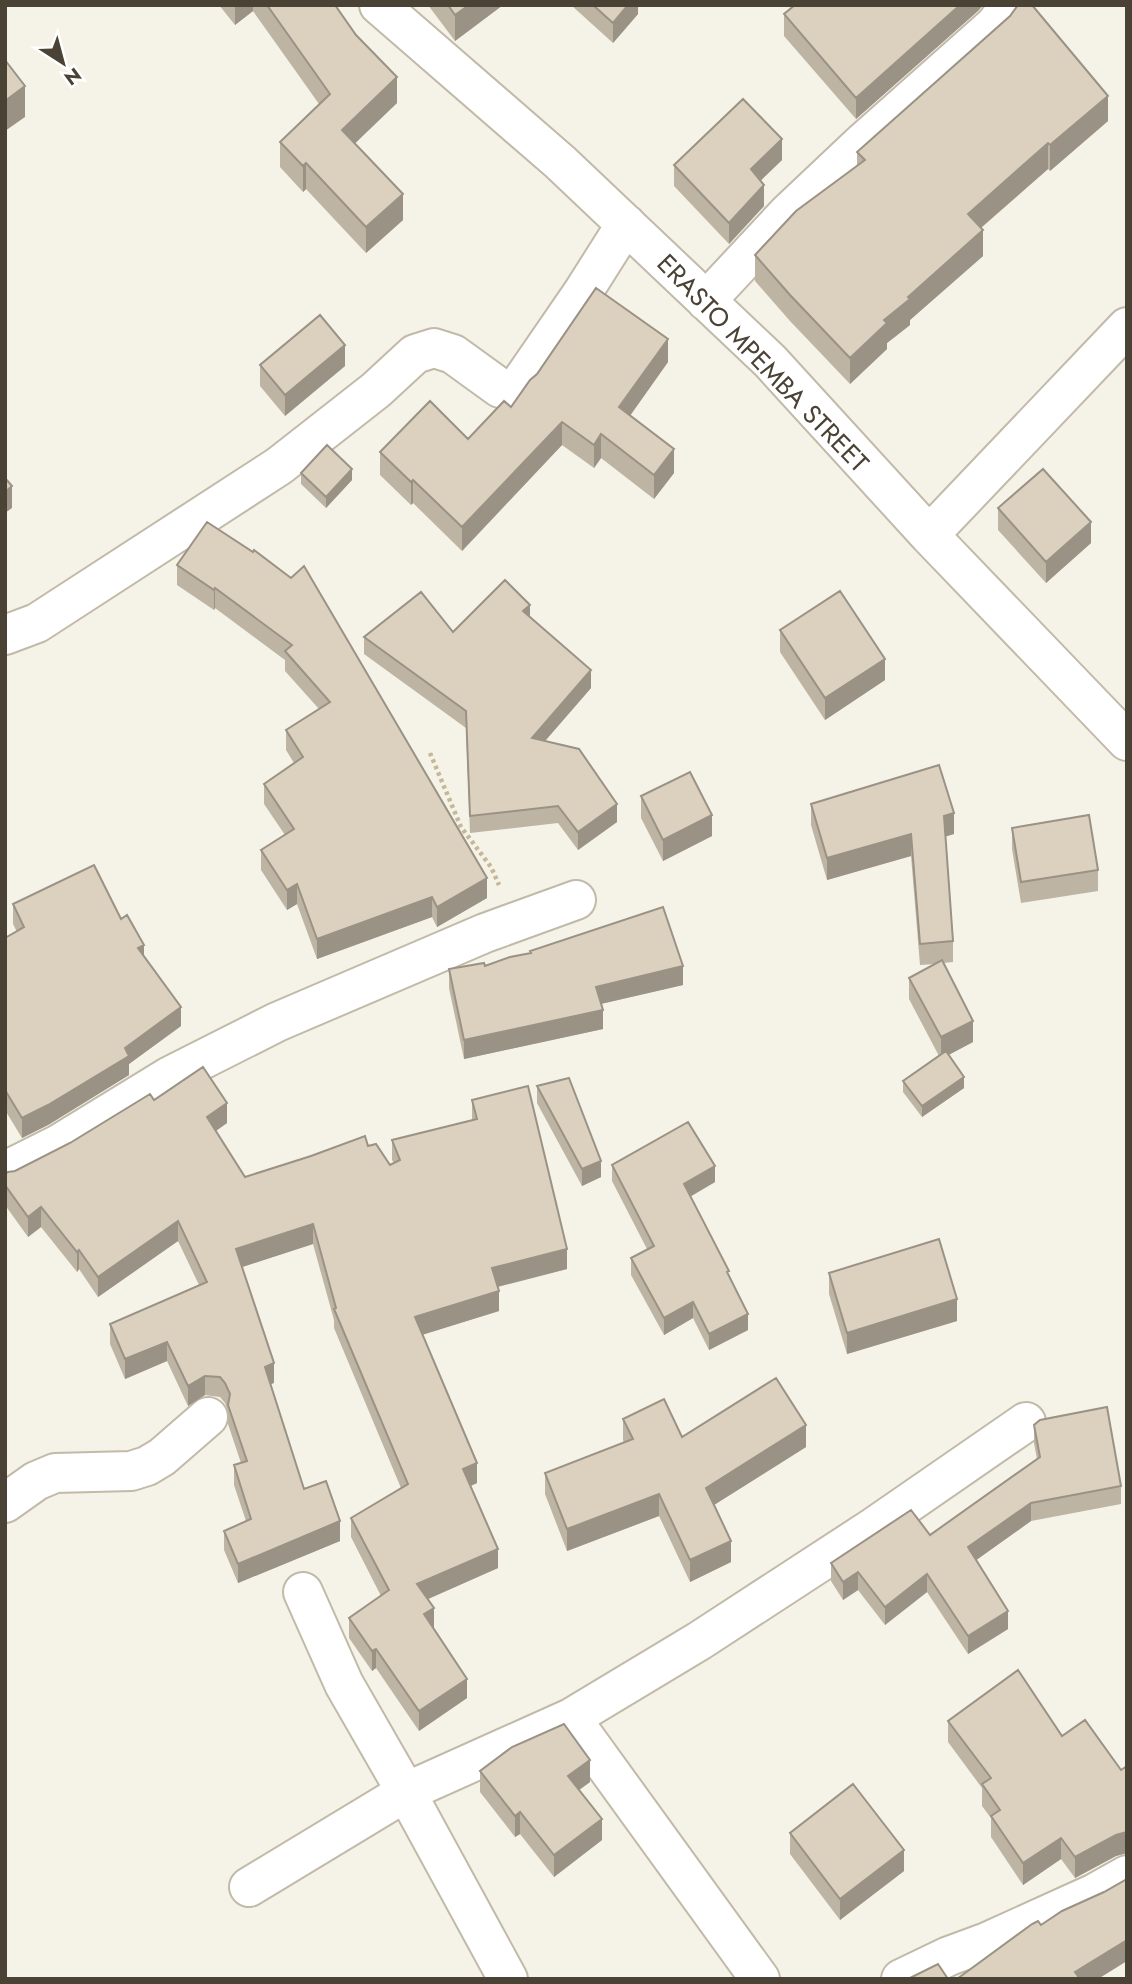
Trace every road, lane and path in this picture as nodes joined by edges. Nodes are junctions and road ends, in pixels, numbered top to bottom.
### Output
1 (379, 5) edge
2 (1010, 5) edge
3 (626, 224) junction
4 (706, 301) junction
5 (1127, 327) edge
6 (929, 535) junction
7 (5, 635) edge
8 (1127, 741) edge
9 (430, 753) dead end
10 (576, 900) dead end
11 (514, 922) junction
12 (5, 1171) edge
13 (208, 1417) dead end
14 (1026, 1422) dead end
15 (5, 1503) edge
16 (303, 1592) dead end
17 (571, 1718) junction
18 (405, 1792) junction
19 (1127, 1875) edge
20 (249, 1887) dead end
21 (508, 1979) edge
22 (760, 1979) edge
23 (901, 1979) edge

1 - 3 street, ERASTO MPEMBA STREET
2 - 4 street
3 - 4 street, ERASTO MPEMBA STREET
3 - 7 street
4 - 6 street, ERASTO MPEMBA STREET
5 - 6 street
6 - 8 street, ERASTO MPEMBA STREET
9 - 11 path
10 - 11 street
11 - 12 street
13 - 15 street
14 - 17 street
16 - 18 street
17 - 18 street
17 - 22 street
18 - 20 street
18 - 21 street
19 - 23 street

